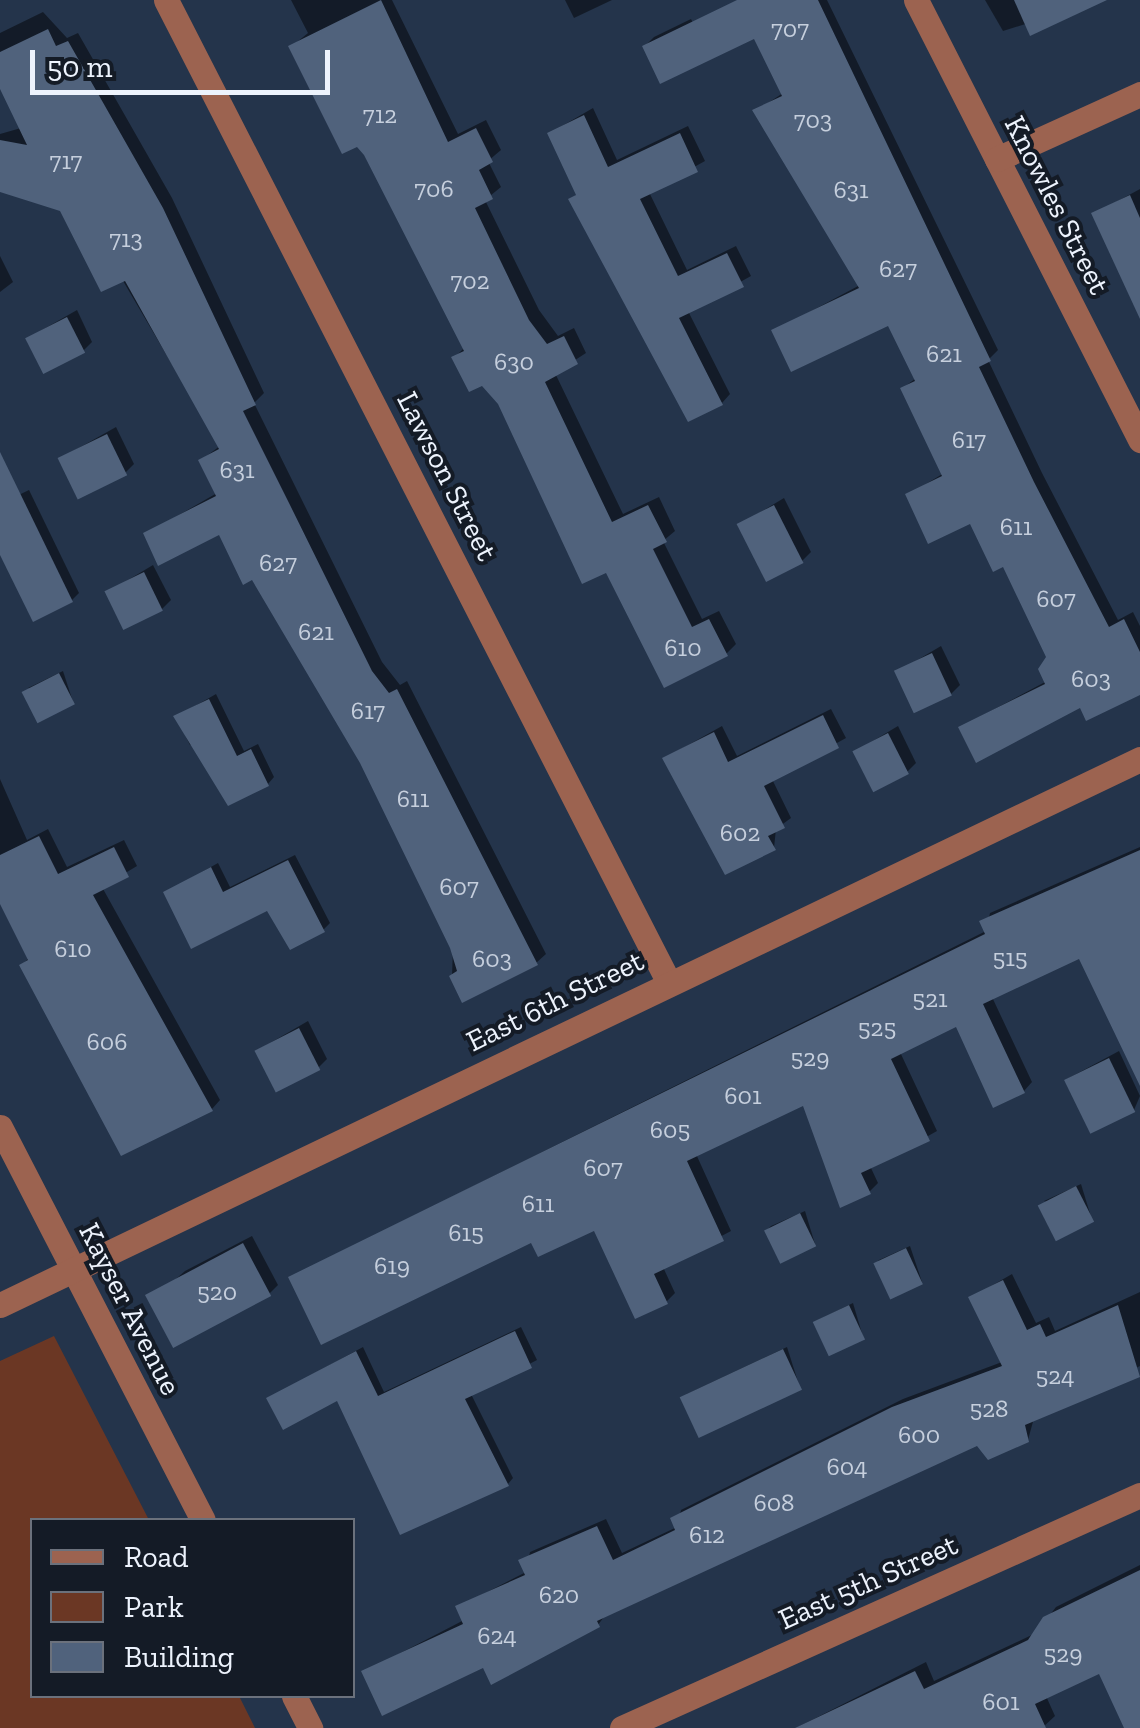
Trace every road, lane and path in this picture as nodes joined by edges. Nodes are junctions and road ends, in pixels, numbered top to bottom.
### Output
1 (166, 0) edge
2 (916, 0) edge
3 (1140, 94) edge
4 (998, 159) junction
5 (1140, 440) edge
6 (1140, 759) edge
7 (669, 982) junction
8 (0, 1127) edge
9 (73, 1269) junction
10 (0, 1305) edge
11 (1140, 1495) edge
12 (202, 1518) edge
13 (295, 1698) edge
14 (310, 1728) edge
15 (622, 1728) edge

1 - 7 street, Lawson Street
2 - 4 street, Knowles Street
3 - 4 street
4 - 5 street, Knowles Street
6 - 7 street, East 6th Street
7 - 9 street, East 6th Street
8 - 9 street, Kayser Avenue
9 - 10 street, East 6th Street
9 - 12 street, Kayser Avenue
11 - 15 street, East 5th Street
13 - 14 street

